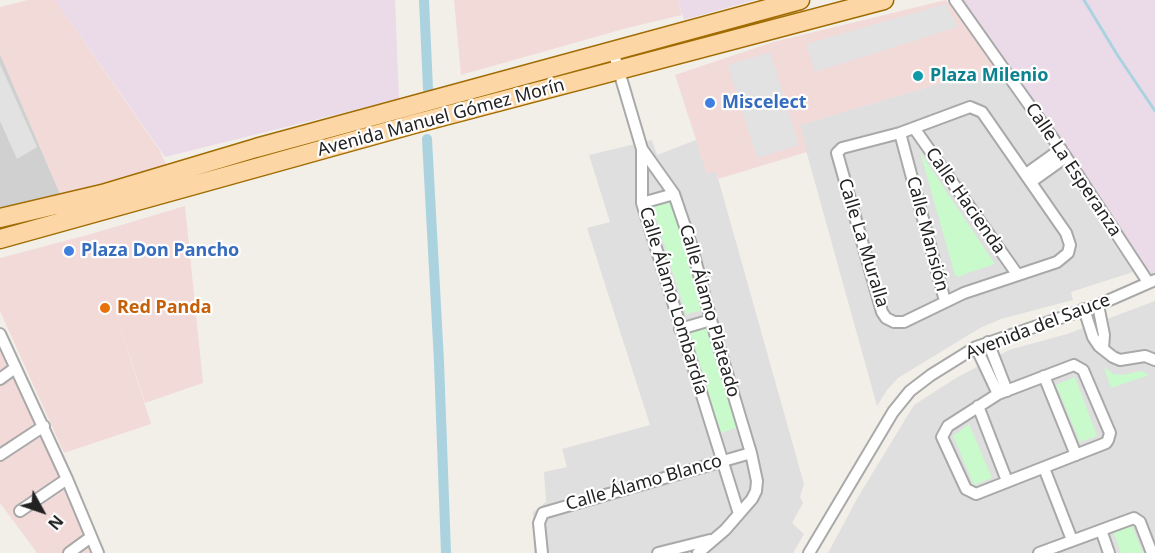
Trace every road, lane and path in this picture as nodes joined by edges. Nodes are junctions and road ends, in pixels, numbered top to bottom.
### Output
1 (800, 0) edge
2 (884, 0) edge
3 (955, 0) edge
4 (613, 51) junction
5 (618, 71) junction
6 (914, 128) junction
7 (900, 133) junction
8 (642, 149) junction
9 (1063, 153) junction
10 (1028, 178) junction
11 (674, 194) junction
12 (642, 203) junction
13 (0, 218) edge
14 (0, 239) edge
15 (1017, 274) junction
16 (1151, 281) edge
17 (945, 301) junction
18 (1098, 305) junction
19 (1084, 309) junction
20 (711, 320) junction
21 (680, 329) junction
22 (0, 334) edge
23 (988, 342) junction
24 (976, 347) junction
25 (1103, 348) junction
26 (1155, 360) edge
27 (15, 368) junction
28 (1044, 376) junction
29 (0, 379) edge
30 (1002, 393) junction
31 (978, 406) junction
32 (44, 426) junction
33 (751, 453) junction
34 (0, 455) edge
35 (1076, 455) junction
36 (723, 461) junction
37 (1044, 468) junction
38 (67, 479) junction
39 (1007, 481) junction
40 (20, 511) dead end
41 (739, 514) junction
42 (1101, 530) junction
43 (91, 537) junction
44 (715, 538) junction
45 (1072, 540) junction
46 (69, 553) edge
47 (98, 553) edge
48 (542, 553) edge
49 (658, 553) edge
50 (698, 553) edge
51 (809, 553) edge
52 (1039, 553) edge
53 (1109, 553) edge
54 (1152, 553) edge

1 - 4 main road, Avenida Manuel Gómez Morín
2 - 5 main road, Avenida Manuel Gómez Morín
3 - 9 street, Calle La Esperanza
4 - 5 street, Calle Álamo Lombardía
4 - 13 main road, Avenida Manuel Gómez Morín
5 - 8 street, Calle Álamo Lombardía
5 - 14 main road, Avenida Manuel Gómez Morín
6 - 7 street, Calle La Muralla
6 - 10 street, Calle La Muralla
6 - 15 street, Calle Hacienda
7 - 17 street, Calle Mansión
7 - 17 street, Calle La Muralla
8 - 11 street, Calle Álamo Plateado
8 - 12 street, Calle Álamo Lombardía
9 - 10 street
9 - 16 street, Calle La Esperanza
10 - 15 street, Calle La Muralla
11 - 12 street
11 - 20 street, Calle Álamo Plateado
12 - 21 street, Calle Álamo Lombardía
15 - 17 street, Calle La Muralla
16 - 18 street, Avenida del Sauce
18 - 19 street, Avenida del Sauce
18 - 25 street
19 - 23 street, Avenida del Sauce
19 - 25 street
20 - 21 street
20 - 33 street, Calle Álamo Plateado
21 - 36 street, Calle Álamo Lombardía
22 - 27 street
23 - 24 street, Avenida del Sauce
23 - 30 street
24 - 30 street
24 - 51 street, Avenida del Sauce
25 - 26 street
27 - 29 street
27 - 32 street
28 - 30 street
28 - 35 street
28 - 35 street
30 - 31 street
31 - 39 street
31 - 39 street
32 - 34 street
32 - 38 street
33 - 36 street, Calle Álamo Blanco
33 - 41 street, Calle Álamo Plateado
35 - 37 street
36 - 41 street, Calle Álamo Lombardía
36 - 48 street, Calle Álamo Blanco
37 - 39 street
37 - 45 street
38 - 40 street
38 - 43 street
41 - 44 street
42 - 45 street
42 - 53 street
42 - 54 street
43 - 46 street
43 - 47 street
44 - 49 street
44 - 50 street
45 - 52 street

